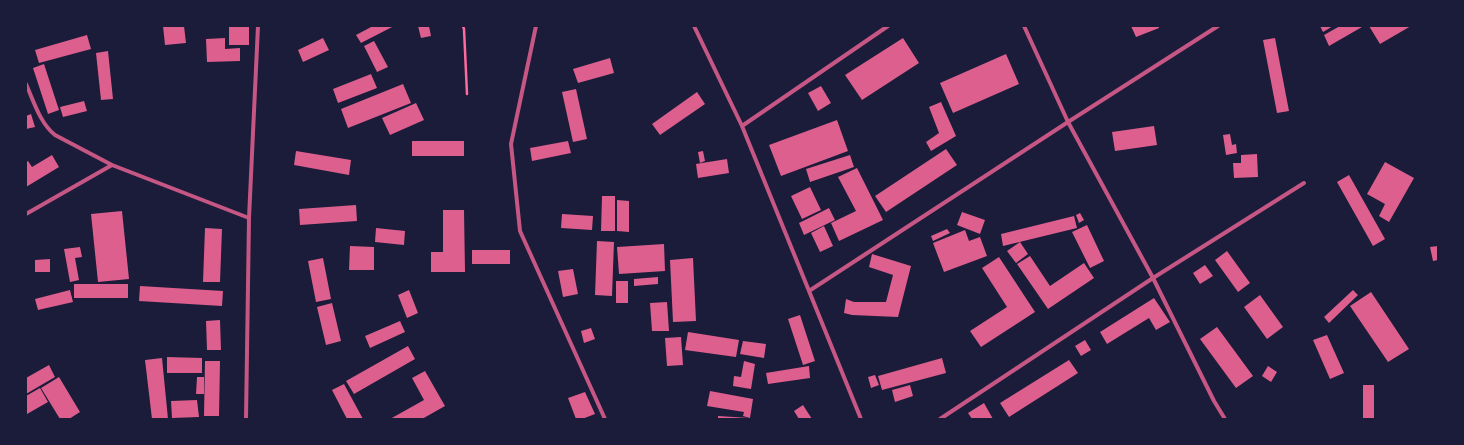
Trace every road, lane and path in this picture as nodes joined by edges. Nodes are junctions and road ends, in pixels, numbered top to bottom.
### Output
1 (258, 26) edge
2 (463, 26) edge
3 (536, 26) edge
4 (694, 26) edge
5 (888, 26) edge
6 (1024, 26) edge
7 (1218, 26) edge
8 (26, 84) edge
9 (467, 94) dead end
10 (1068, 122) junction
11 (742, 126) junction
12 (112, 165) junction
13 (1304, 183) dead end
14 (26, 214) edge
15 (249, 218) junction
16 (1153, 278) junction
17 (809, 291) junction
18 (246, 419) edge
19 (605, 419) edge
20 (861, 419) edge
21 (940, 419) edge
22 (1225, 419) edge

1 - 15 street
2 - 9 path
3 - 19 street
4 - 11 street
5 - 11 street
6 - 10 street
7 - 10 street
8 - 12 street
10 - 16 street
10 - 17 street
11 - 17 street
12 - 14 street
12 - 15 street
13 - 16 street
15 - 18 street
16 - 21 street
16 - 22 street
17 - 20 street

